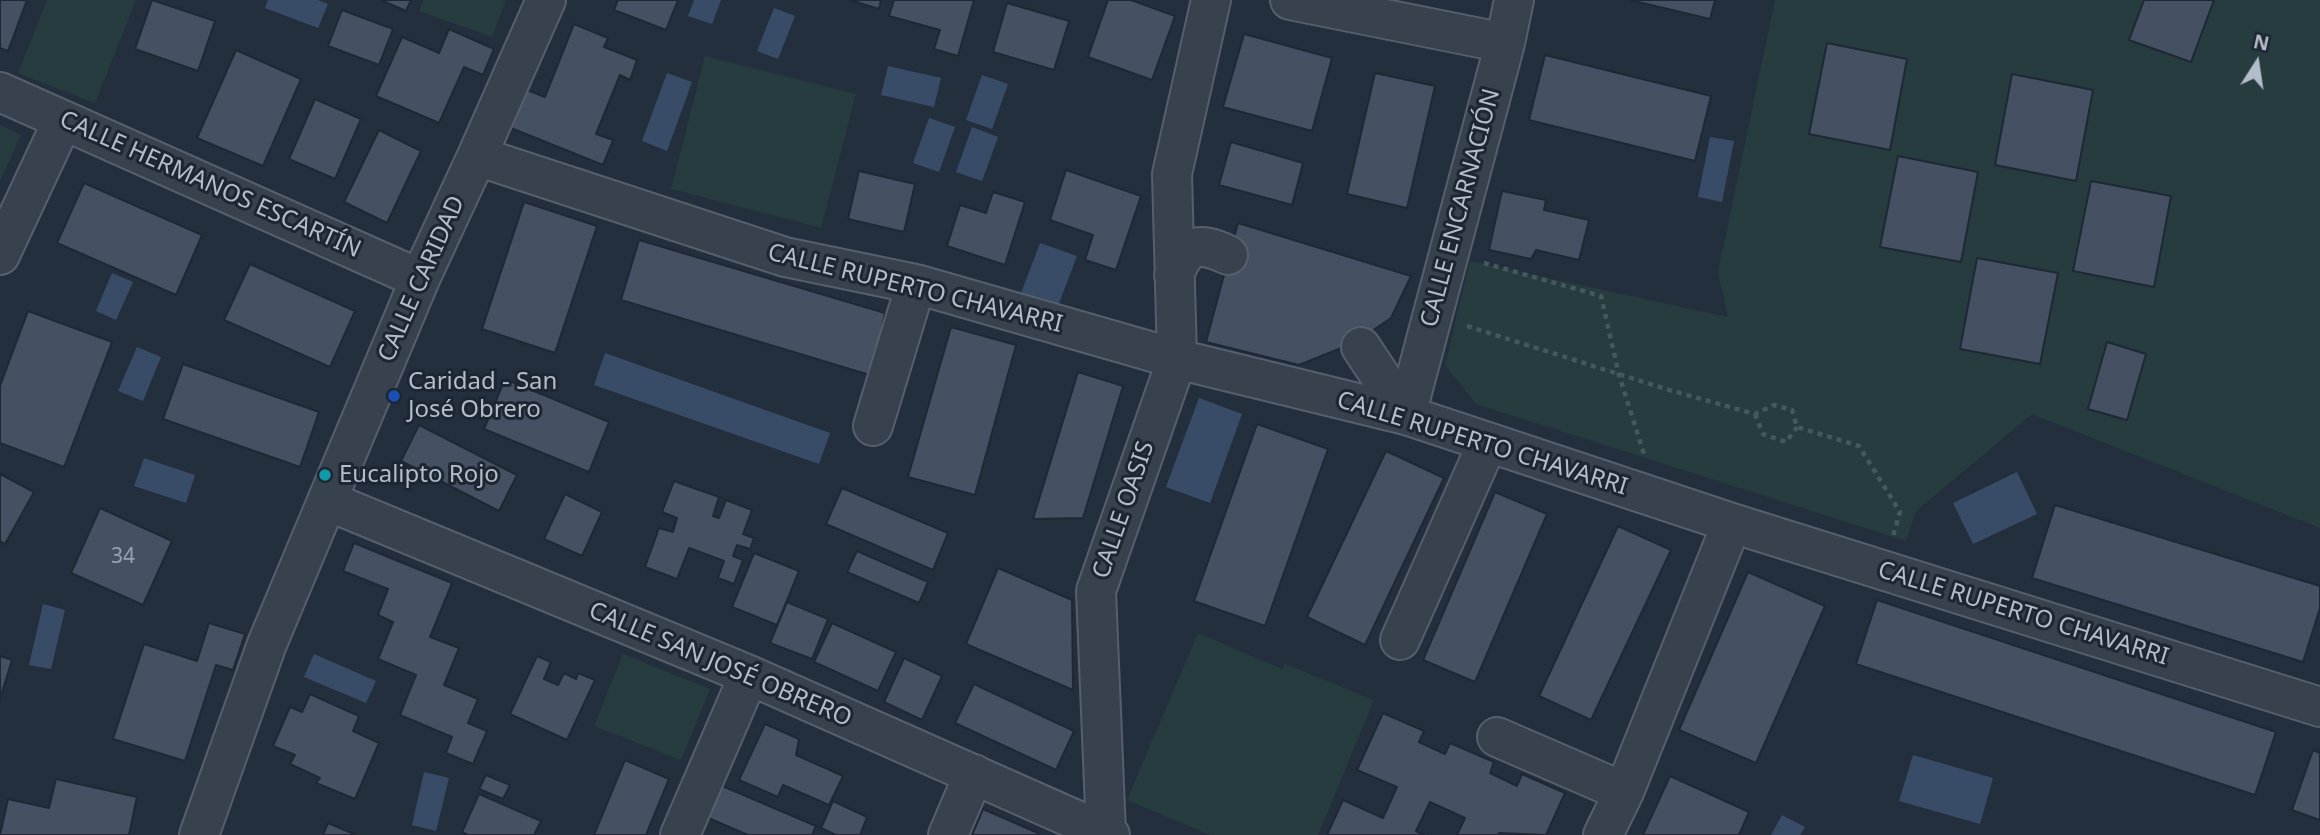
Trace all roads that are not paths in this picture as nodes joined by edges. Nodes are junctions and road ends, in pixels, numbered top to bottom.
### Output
1 (546, 0) edge
2 (1211, 0) edge
3 (1290, 0) edge
4 (1514, 0) edge
5 (1505, 43) junction
6 (0, 92) edge
7 (63, 120) junction
8 (477, 156) junction
9 (0, 255) edge
10 (1228, 255) dead end
11 (1174, 275) junction
12 (420, 279) junction
13 (916, 284) junction
14 (1361, 347) dead end
15 (1177, 359) junction
16 (1406, 415) junction
17 (873, 426) dead end
18 (1488, 442) junction
19 (328, 501) junction
20 (1732, 523) junction
21 (1400, 640) dead end
22 (748, 675) junction
23 (2320, 707) edge
24 (1497, 737) dead end
25 (974, 774) junction
26 (1624, 792) junction
27 (1108, 834) edge
28 (199, 835) edge
29 (680, 835) edge
30 (948, 835) edge
31 (1603, 835) edge

1 - 8 street, CALLE CARIDAD
2 - 11 street
3 - 5 street
4 - 5 street, CALLE ENCARNACIÓN
5 - 16 street, CALLE ENCARNACIÓN
6 - 7 street, CALLE HERMANOS ESCARTÍN
7 - 9 street
7 - 12 street, CALLE HERMANOS ESCARTÍN
8 - 12 street, CALLE CARIDAD
8 - 13 street, CALLE RUPERTO CHAVARRI
10 - 11 street
11 - 15 street
12 - 19 street, CALLE CARIDAD
13 - 15 street, CALLE RUPERTO CHAVARRI
13 - 17 street
14 - 16 street
15 - 16 street, CALLE RUPERTO CHAVARRI
15 - 27 street, CALLE OASIS
16 - 18 street, CALLE RUPERTO CHAVARRI
18 - 20 street, CALLE RUPERTO CHAVARRI
18 - 21 street
19 - 22 street, CALLE SAN JOSÉ OBRERO
19 - 28 street, CALLE CARIDAD
20 - 23 street, CALLE RUPERTO CHAVARRI
20 - 26 street
22 - 25 street, CALLE SAN JOSÉ OBRERO
22 - 29 street
24 - 26 street
25 - 27 street, CALLE SAN JOSÉ OBRERO
25 - 30 street
26 - 31 street

